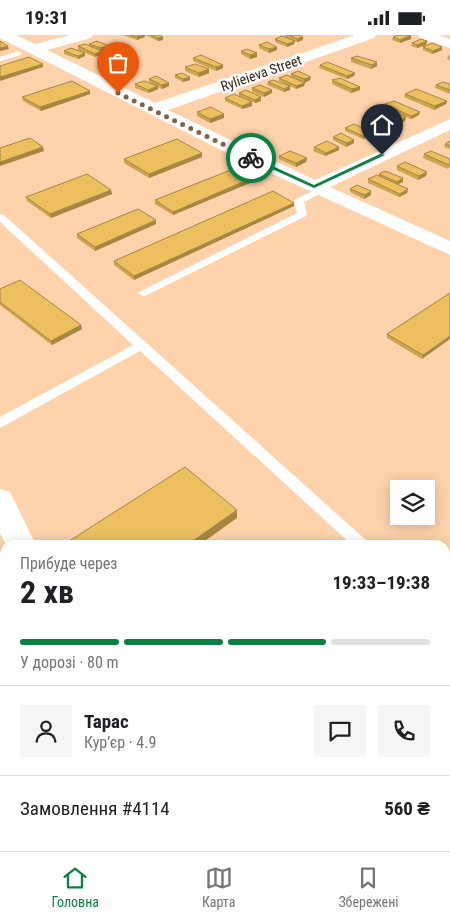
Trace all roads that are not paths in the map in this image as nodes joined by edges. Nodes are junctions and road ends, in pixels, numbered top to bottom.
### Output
1 (5, 35) edge
2 (86, 35) edge
3 (369, 35) edge
4 (424, 35) edge
5 (450, 44) edge
6 (26, 51) junction
7 (0, 59) edge
8 (152, 110) junction
9 (450, 124) edge
10 (317, 188) junction
11 (0, 217) edge
12 (450, 249) edge
13 (143, 293) dead end
14 (142, 345) junction
15 (0, 423) edge
16 (0, 500) edge
17 (19, 540) edge
18 (356, 540) edge

1 - 6 street
2 - 6 street
3 - 8 street, Rylieieva Street
4 - 5 street
6 - 7 lane
6 - 8 street
8 - 10 street
9 - 10 street
10 - 12 street
10 - 13 lane
11 - 14 lane
14 - 15 lane
14 - 18 lane
16 - 17 street

